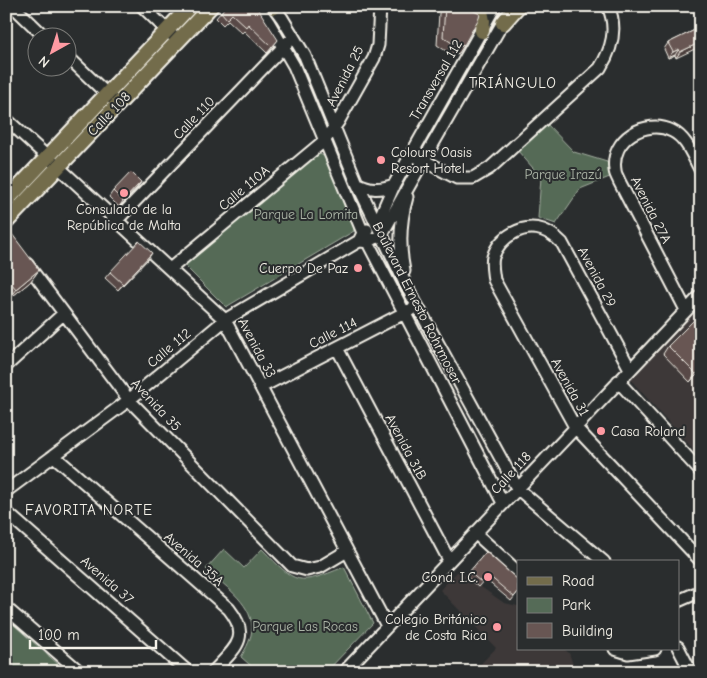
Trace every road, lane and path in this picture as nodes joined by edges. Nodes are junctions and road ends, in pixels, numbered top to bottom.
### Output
1 (13, 6) edge
2 (142, 6) edge
3 (190, 6) edge
4 (211, 6) edge
5 (257, 6) edge
6 (273, 6) edge
7 (380, 6) edge
8 (480, 6) edge
9 (495, 6) edge
10 (511, 6) edge
11 (518, 6) edge
12 (608, 6) edge
13 (503, 23) junction
14 (36, 28) edge
15 (167, 30) junction
16 (482, 31) junction
17 (294, 36) junction
18 (178, 40) junction
19 (284, 46) junction
20 (78, 66) edge
21 (107, 94) junction
22 (118, 105) junction
23 (6, 118) edge
24 (334, 128) junction
25 (324, 141) junction
26 (411, 154) junction
27 (48, 157) junction
28 (422, 161) junction
29 (58, 167) junction
30 (701, 171) edge
31 (412, 179) junction
32 (357, 183) junction
33 (394, 185) junction
34 (6, 201) edge
35 (117, 220) junction
36 (6, 222) edge
37 (380, 229) junction
38 (517, 230) joint
39 (363, 239) junction
40 (18, 252) edge
41 (170, 269) junction
42 (406, 285) junction
43 (701, 295) edge
44 (418, 306) junction
45 (686, 310) junction
46 (405, 313) junction
47 (64, 314) junction
48 (225, 320) junction
49 (337, 348) junction
50 (6, 366) edge
51 (630, 369) junction
52 (618, 381) junction
53 (261, 387) junction
54 (129, 400) junction
55 (575, 428) junction
56 (54, 456) junction
57 (701, 472) edge
58 (517, 488) junction
59 (6, 491) edge
60 (503, 503) junction
61 (6, 512) edge
62 (475, 533) junction
63 (347, 552) junction
64 (449, 560) junction
65 (602, 560) edge
66 (701, 561) edge
67 (517, 571) edge
68 (701, 591) edge
69 (680, 600) edge
70 (6, 608) edge
71 (387, 626) junction
72 (618, 650) edge
73 (648, 650) edge
74 (680, 650) edge
75 (80, 672) edge
76 (188, 672) edge
77 (214, 672) edge
78 (344, 672) edge
79 (691, 672) edge

1 - 14 street
2 - 15 street
3 - 15 main road, Calle 108
4 - 18 main road, Calle 108
5 - 19 street, Boulevard Ernesto Rohrmoser
6 - 17 street, Boulevard Ernesto Rohrmoser
7 - 24 street, Avenida 25
8 - 16 main road
9 - 16 street, Transversal 112
10 - 13 street, Transversal 112
11 - 13 main road
12 - 28 street
13 - 28 street, Transversal 112
15 - 18 street
15 - 21 main road, Calle 108
16 - 26 street, Transversal 112
17 - 19 street, Calle 110
17 - 24 street, Boulevard Ernesto Rohrmoser
18 - 22 main road, Calle 108
19 - 25 street, Boulevard Ernesto Rohrmoser
19 - 35 street, Calle 110
20 - 21 street
21 - 22 street
21 - 27 main road, Calle 108
22 - 29 main road, Calle 108
23 - 27 street, Avenida 33
24 - 25 street, Calle 110A
24 - 32 street, Boulevard Ernesto Rohrmoser
25 - 39 street, Boulevard Ernesto Rohrmoser
25 - 41 street, Calle 110A
26 - 28 street
26 - 33 street, Transversal 112
27 - 29 street, Avenida 33
27 - 34 main road, Calle 108
28 - 31 street, Transversal 112
29 - 35 street, Avenida 33
29 - 36 main road, Calle 108
30 - 45 street, Avenida 27A
31 - 37 street, Transversal 112
31 - 42 street
32 - 33 street
32 - 37 street, Boulevard Ernesto Rohrmoser
33 - 37 street, Transversal 112
35 - 41 street, Avenida 33
37 - 39 street, Calle 112
37 - 42 street, Boulevard Ernesto Rohrmoser
38 - 51 street, Avenida 29
38 - 55 street, Avenida 31
39 - 46 street, Boulevard Ernesto Rohrmoser
39 - 48 street, Calle 112
40 - 47 street, Avenida 35
41 - 48 street, Avenida 33
42 - 44 street, Boulevard Ernesto Rohrmoser
43 - 45 street, Calle 118
44 - 46 street, Calle 114
44 - 58 street, Boulevard Ernesto Rohrmoser
45 - 51 street, Calle 118
46 - 49 street, Calle 114
46 - 60 street, Boulevard Ernesto Rohrmoser
47 - 50 street
47 - 54 street, Avenida 35
48 - 53 street, Avenida 33
48 - 54 street, Calle 112
49 - 53 street, Calle 114
49 - 64 street, Avenida 31B
51 - 52 street, Calle 118
52 - 55 street, Calle 118
52 - 57 street
53 - 63 street, Avenida 33
54 - 56 street, Calle 112
54 - 63 street, Avenida 35
55 - 58 street, Calle 118
55 - 66 street, Avenida 31
56 - 59 street, Calle 112
56 - 77 street, Avenida 35A
58 - 60 street, Calle 118
58 - 65 street
60 - 62 street, Calle 118
61 - 76 street, Avenida 37
62 - 64 street, Calle 118
62 - 67 street
63 - 71 street, Avenida 33
64 - 71 street, Calle 118
68 - 69 street
70 - 75 street
71 - 78 street, Calle 118
72 - 73 street
74 - 79 street

